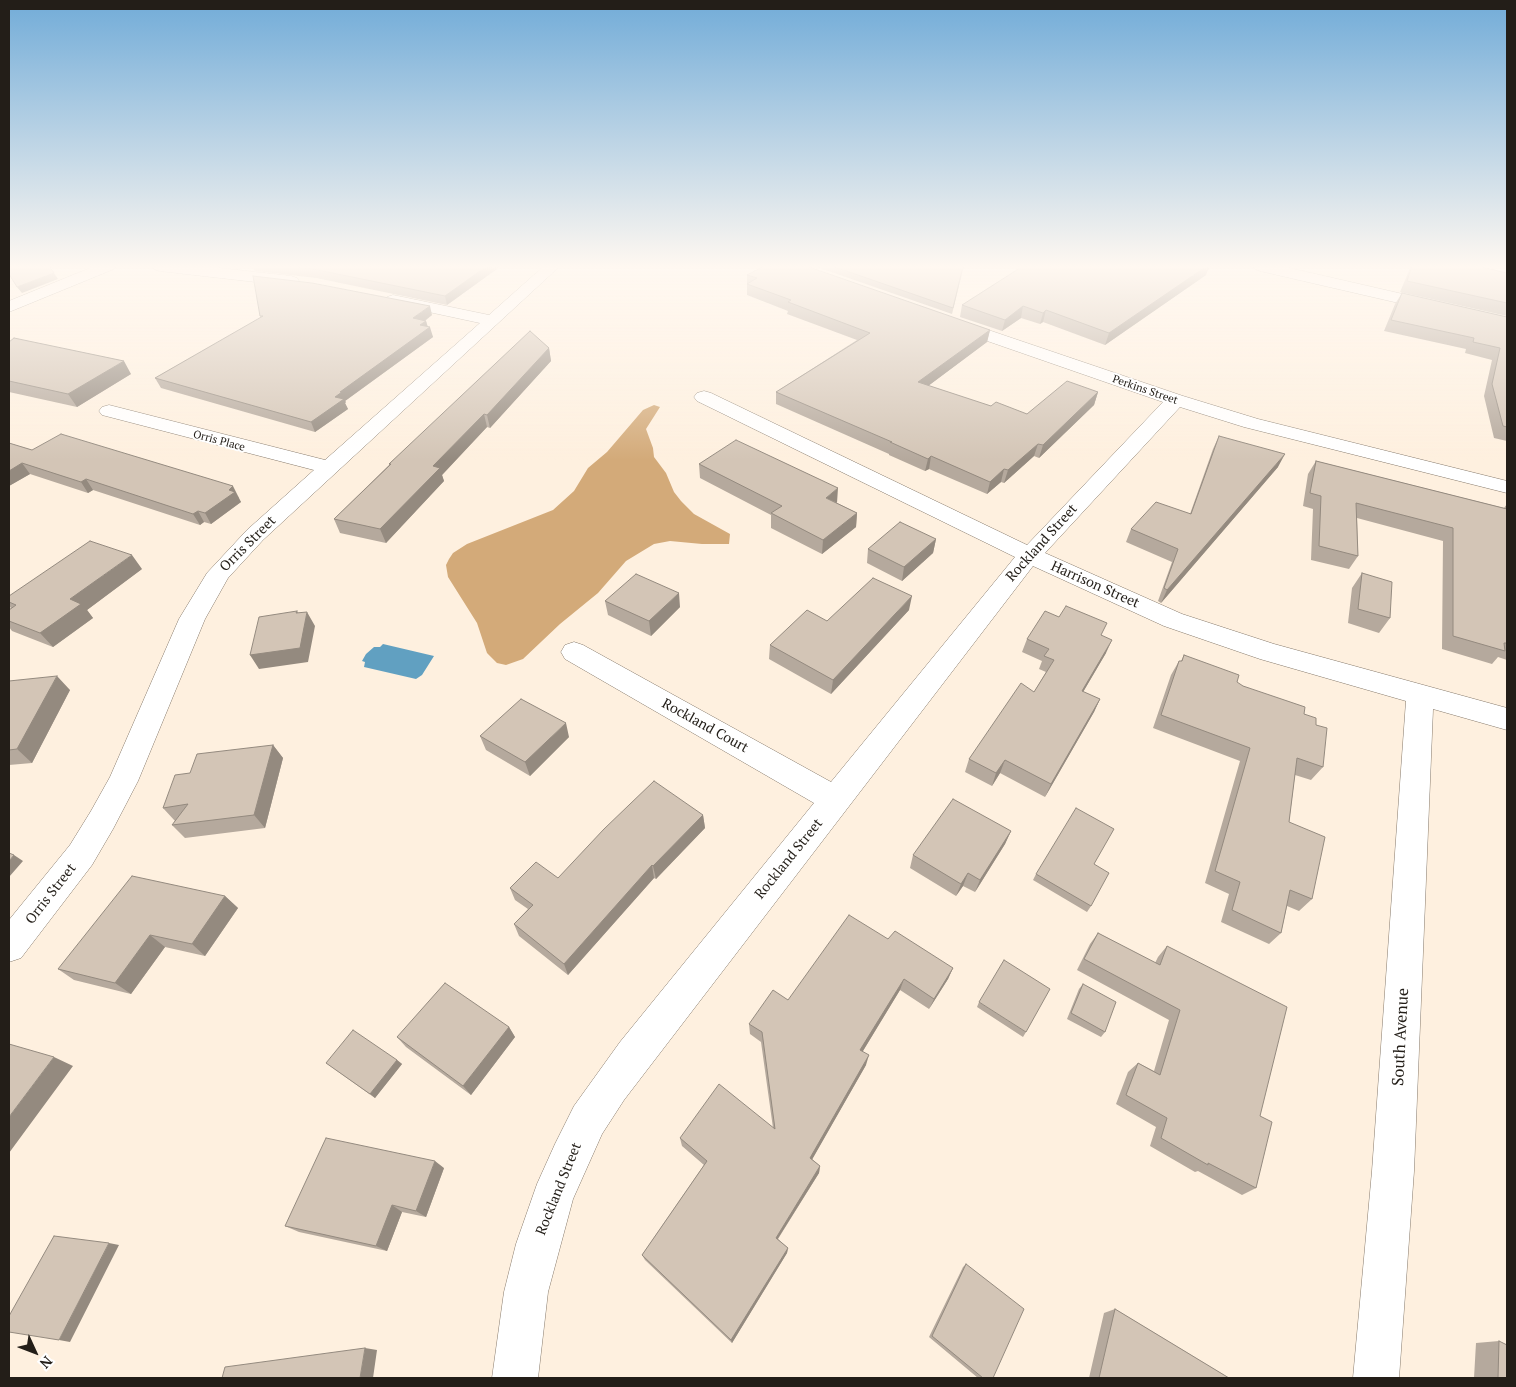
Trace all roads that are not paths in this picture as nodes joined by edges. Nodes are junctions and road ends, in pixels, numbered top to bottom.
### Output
1 (480, 331) edge
2 (975, 331) edge
3 (704, 397) dead end
4 (1176, 400) junction
5 (109, 411) dead end
6 (330, 468) junction
7 (1507, 487) edge
8 (1029, 555) junction
9 (574, 652) dead end
10 (1420, 695) junction
11 (1507, 719) edge
12 (836, 800) junction
13 (9, 946) edge
14 (515, 1378) edge
15 (1376, 1378) edge

1 - 6 street, Orris Street
2 - 4 street, Perkins Street
3 - 8 street, Harrison Street
4 - 7 street, Perkins Street
4 - 8 street, Rockland Street
5 - 6 street, Orris Place
6 - 13 street, Orris Street
8 - 10 street, Harrison Street
8 - 12 street, Rockland Street
9 - 12 street, Rockland Court
10 - 11 street, Harrison Street
10 - 15 street, South Avenue
12 - 14 street, Rockland Street

